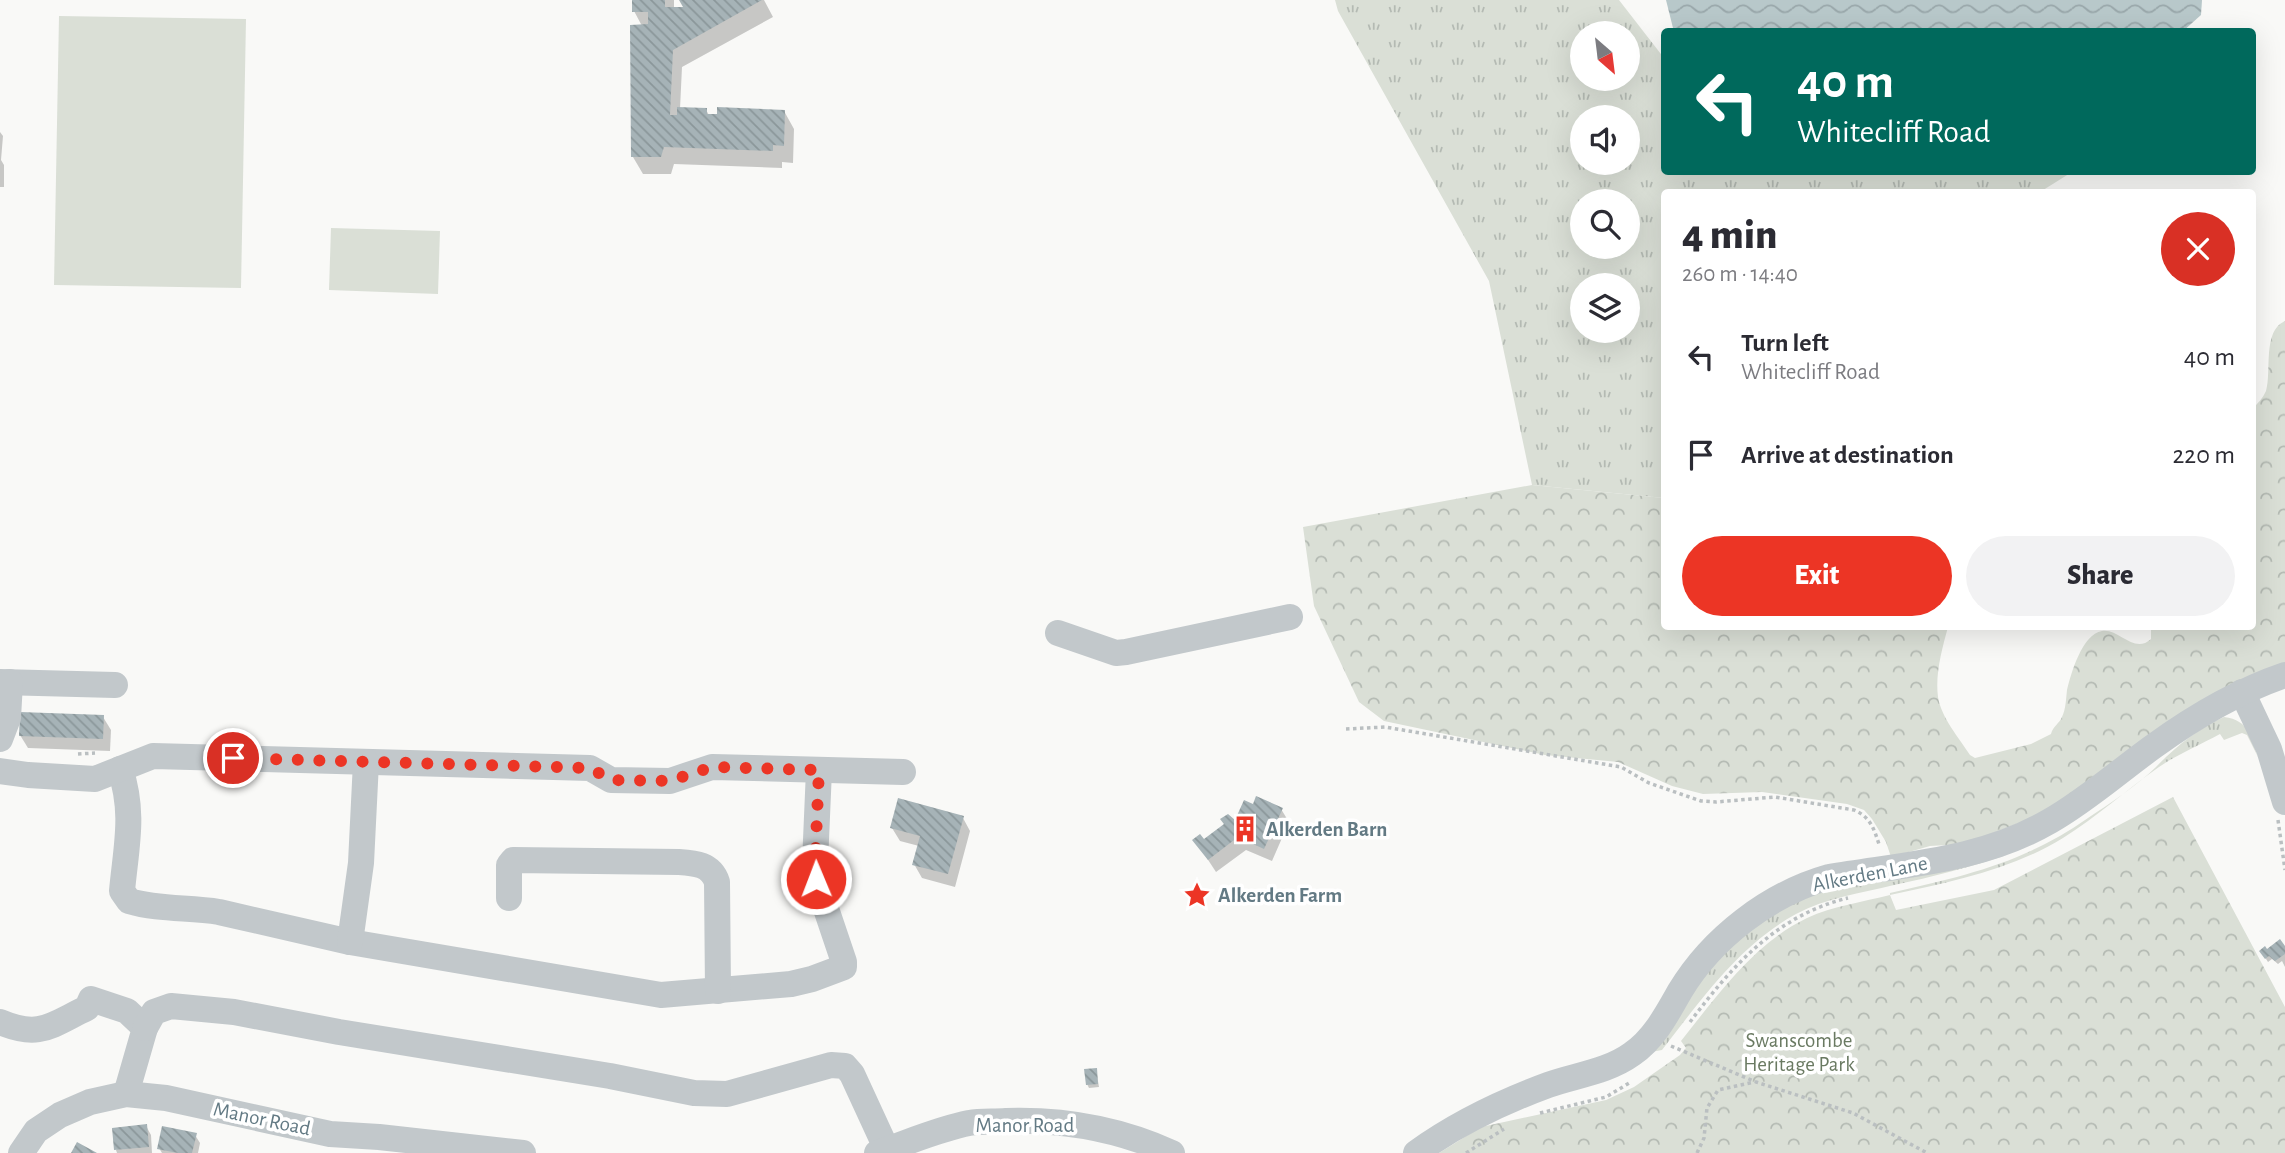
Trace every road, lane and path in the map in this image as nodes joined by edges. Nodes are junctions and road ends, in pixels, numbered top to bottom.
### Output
1 (1290, 617) dead end
2 (1058, 632) dead end
3 (2285, 675) edge
4 (5, 682) edge
5 (115, 685) dead end
6 (2242, 692) junction
7 (1346, 729) dead end
8 (0, 739) edge
9 (366, 762) junction
10 (120, 769) junction
11 (819, 770) junction
12 (0, 771) edge
13 (903, 772) dead end
14 (2284, 795) edge
15 (1885, 869) junction
16 (1851, 897) dead end
17 (509, 898) dead end
18 (350, 942) junction
19 (718, 991) junction
20 (0, 1022) edge
21 (1687, 1025) dead end
22 (145, 1028) junction
23 (1679, 1036) dead end
24 (1671, 1046) junction
25 (1667, 1051) dead end
26 (1638, 1078) dead end
27 (1756, 1082) junction
28 (127, 1094) junction
29 (1535, 1115) dead end
30 (1507, 1127) dead end
31 (328, 1144) edge
32 (913, 1147) edge
33 (882, 1151) edge
34 (21, 1153) edge
35 (523, 1153) edge
36 (1172, 1153) edge
37 (1416, 1153) edge
38 (1466, 1153) edge
39 (1697, 1153) edge
40 (1927, 1153) edge

1 - 2 street
3 - 6 street, Alkerden Lane
4 - 5 street
4 - 8 street
6 - 14 street
6 - 15 street, Alkerden Lane
7 - 15 path
9 - 10 street
9 - 11 street
9 - 18 street
10 - 12 street
10 - 18 street
11 - 13 street
11 - 19 street
15 - 37 street, Alkerden Lane
16 - 21 path
17 - 19 street
18 - 19 street
20 - 22 street
22 - 28 street
22 - 33 street
23 - 24 path
24 - 25 path
24 - 27 path
26 - 29 path
27 - 39 path
27 - 40 path
28 - 31 street, Manor Road
28 - 34 street, Manor Road
30 - 38 path
31 - 35 street, Manor Road
32 - 33 street, Manor Road
32 - 36 street, Manor Road

